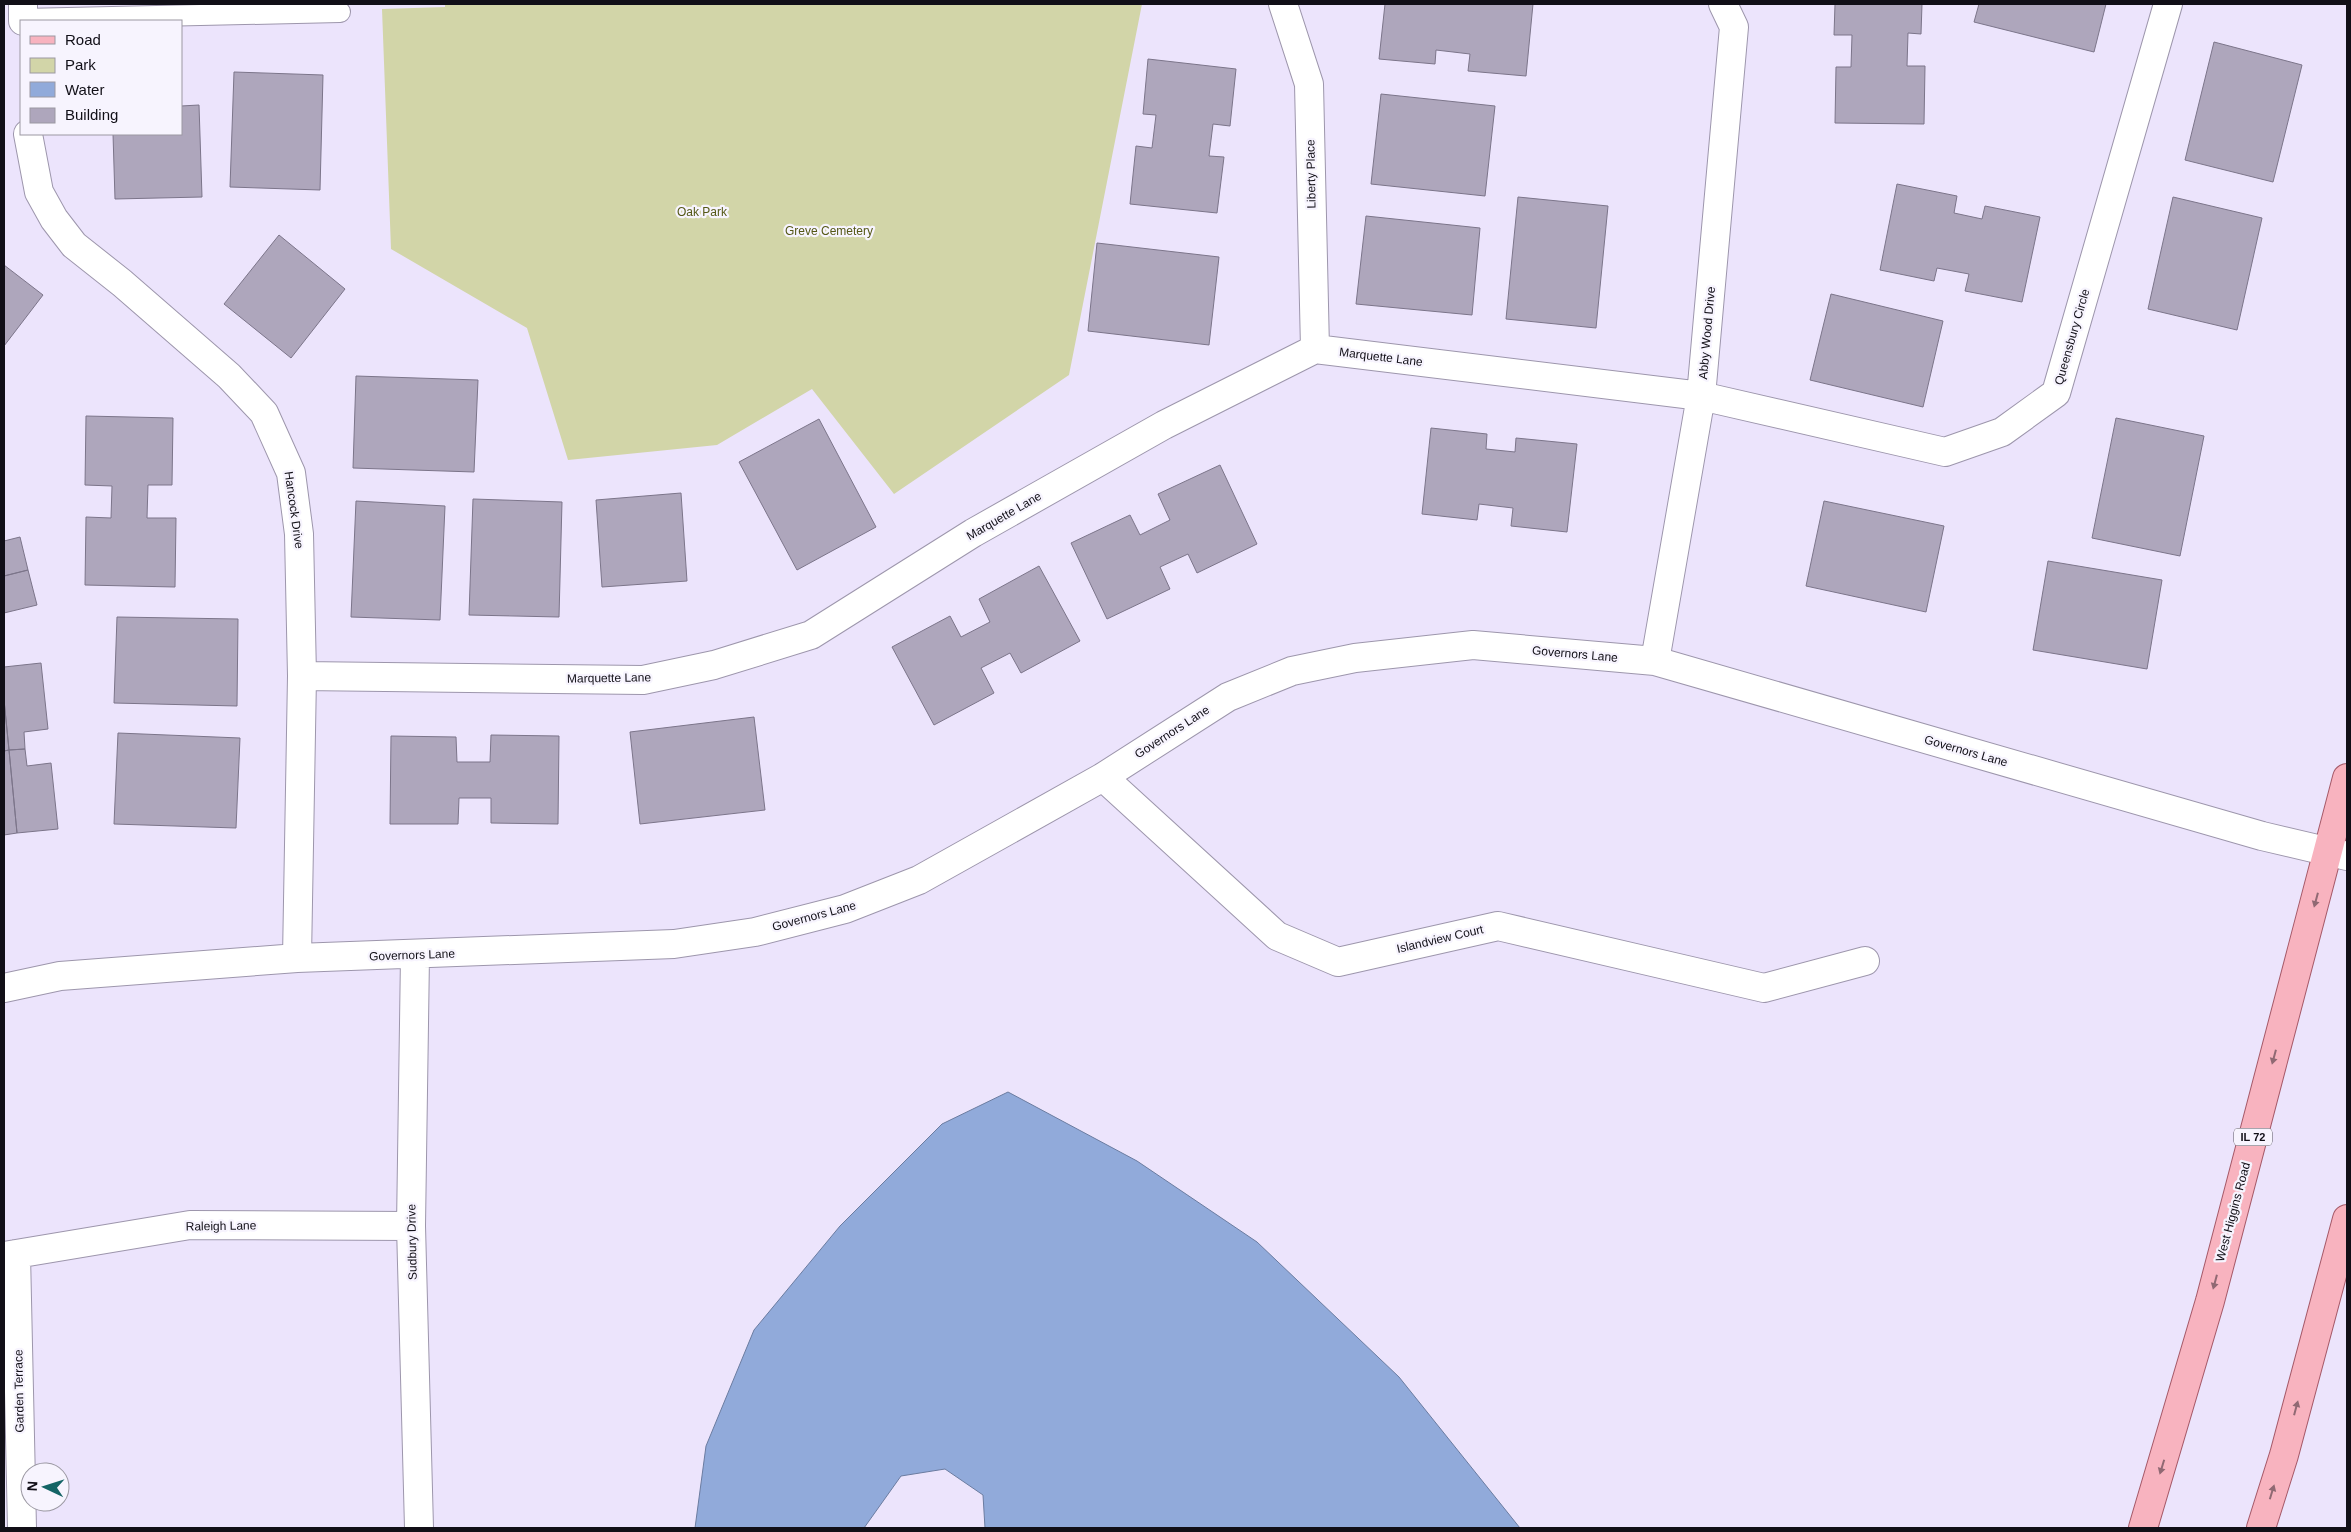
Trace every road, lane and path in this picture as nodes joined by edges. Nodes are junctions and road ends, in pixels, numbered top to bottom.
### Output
1 (1283, 4) edge
2 (1723, 4) edge
3 (2168, 4) edge
4 (340, 12) dead end
5 (23, 15) edge
6 (28, 135) edge
7 (1316, 348) junction
8 (1701, 396) junction
9 (1655, 661) junction
10 (302, 676) junction
11 (1103, 777) junction
12 (2347, 778) edge
13 (2338, 855) edge
14 (415, 956) junction
15 (297, 958) junction
16 (1865, 960) dead end
17 (4, 988) edge
18 (2347, 1219) edge
19 (411, 1226) junction
20 (10, 1255) edge
21 (22, 1528) edge
22 (419, 1528) edge
23 (2143, 1528) edge
24 (2261, 1528) edge

1 - 7 street, Liberty Place
2 - 8 street, Abby Wood Drive
3 - 8 street, Queensbury Circle
4 - 5 lane
6 - 10 street, Hancock Drive
7 - 8 street, Marquette Lane
7 - 10 street, Marquette Lane
8 - 9 street, Abby Wood Drive
9 - 11 street, Governors Lane
9 - 13 street, Governors Lane
10 - 15 street, Hancock Drive
11 - 14 street, Governors Lane
11 - 16 street, Islandview Court
12 - 13 main road, West Higgins Road / IL 72
13 -> 23 main road, West Higgins Road / IL 72
14 - 15 street, Governors Lane
14 - 19 street, Sudbury Drive
15 - 17 street, Governors Lane
24 -> 18 main road
19 - 20 street, Raleigh Lane
19 - 22 street, Sudbury Drive
20 - 21 street, Garden Terrace

